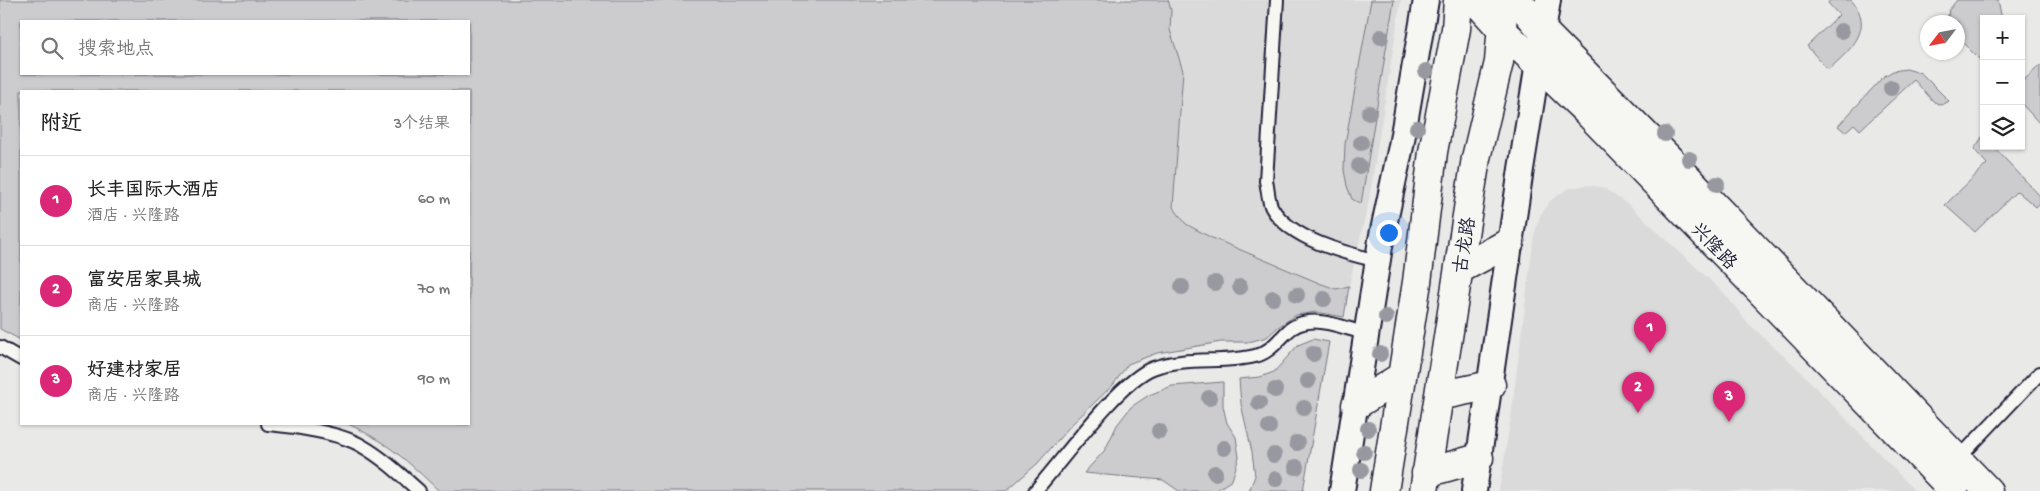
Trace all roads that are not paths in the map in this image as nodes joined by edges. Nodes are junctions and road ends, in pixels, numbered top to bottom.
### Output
1 (1278, 0) edge
2 (1426, 0) edge
3 (1458, 0) edge
4 (1475, 0) edge
5 (1504, 0) edge
6 (1517, 0) edge
7 (1548, 0) edge
8 (1503, 30) junction
9 (1542, 30) junction
10 (1538, 65) junction
11 (1510, 242) junction
12 (1378, 261) junction
13 (1460, 269) junction
14 (1367, 334) junction
15 (0, 347) edge
16 (20, 358) edge
17 (2040, 373) edge
18 (1402, 376) junction
19 (1491, 385) junction
20 (1439, 396) junction
21 (1356, 405) junction
22 (274, 425) edge
23 (1479, 458) junction
24 (1958, 459) junction
25 (1425, 482) edge
26 (419, 491) edge
27 (1035, 491) edge
28 (1342, 491) edge
29 (1384, 491) edge
30 (1474, 491) edge
31 (1954, 491) edge
32 (1988, 491) edge

1 - 12 lane
2 - 12 street
3 - 18 main road
4 - 8 main road, 兴隆路
5 - 8 main road, 古龙路
6 - 9 main road, 兴隆路
7 - 9 street
8 - 10 main road, 兴隆路
8 - 13 main road, 古龙路
9 - 10 street
9 - 24 main road, 兴隆路
10 - 11 street
10 - 31 main road, 兴隆路
11 - 13 main road
11 - 19 street
12 - 14 street
13 - 20 main road, 古龙路
14 - 21 street
14 - 27 lane
15 - 16 lane
17 - 24 lane
18 - 21 main road
18 - 29 main road
19 - 20 main road
19 - 23 street
20 - 25 main road, 古龙路
21 - 28 street
22 - 26 lane
23 - 25 main road
23 - 30 street
24 - 32 main road, 兴隆路

